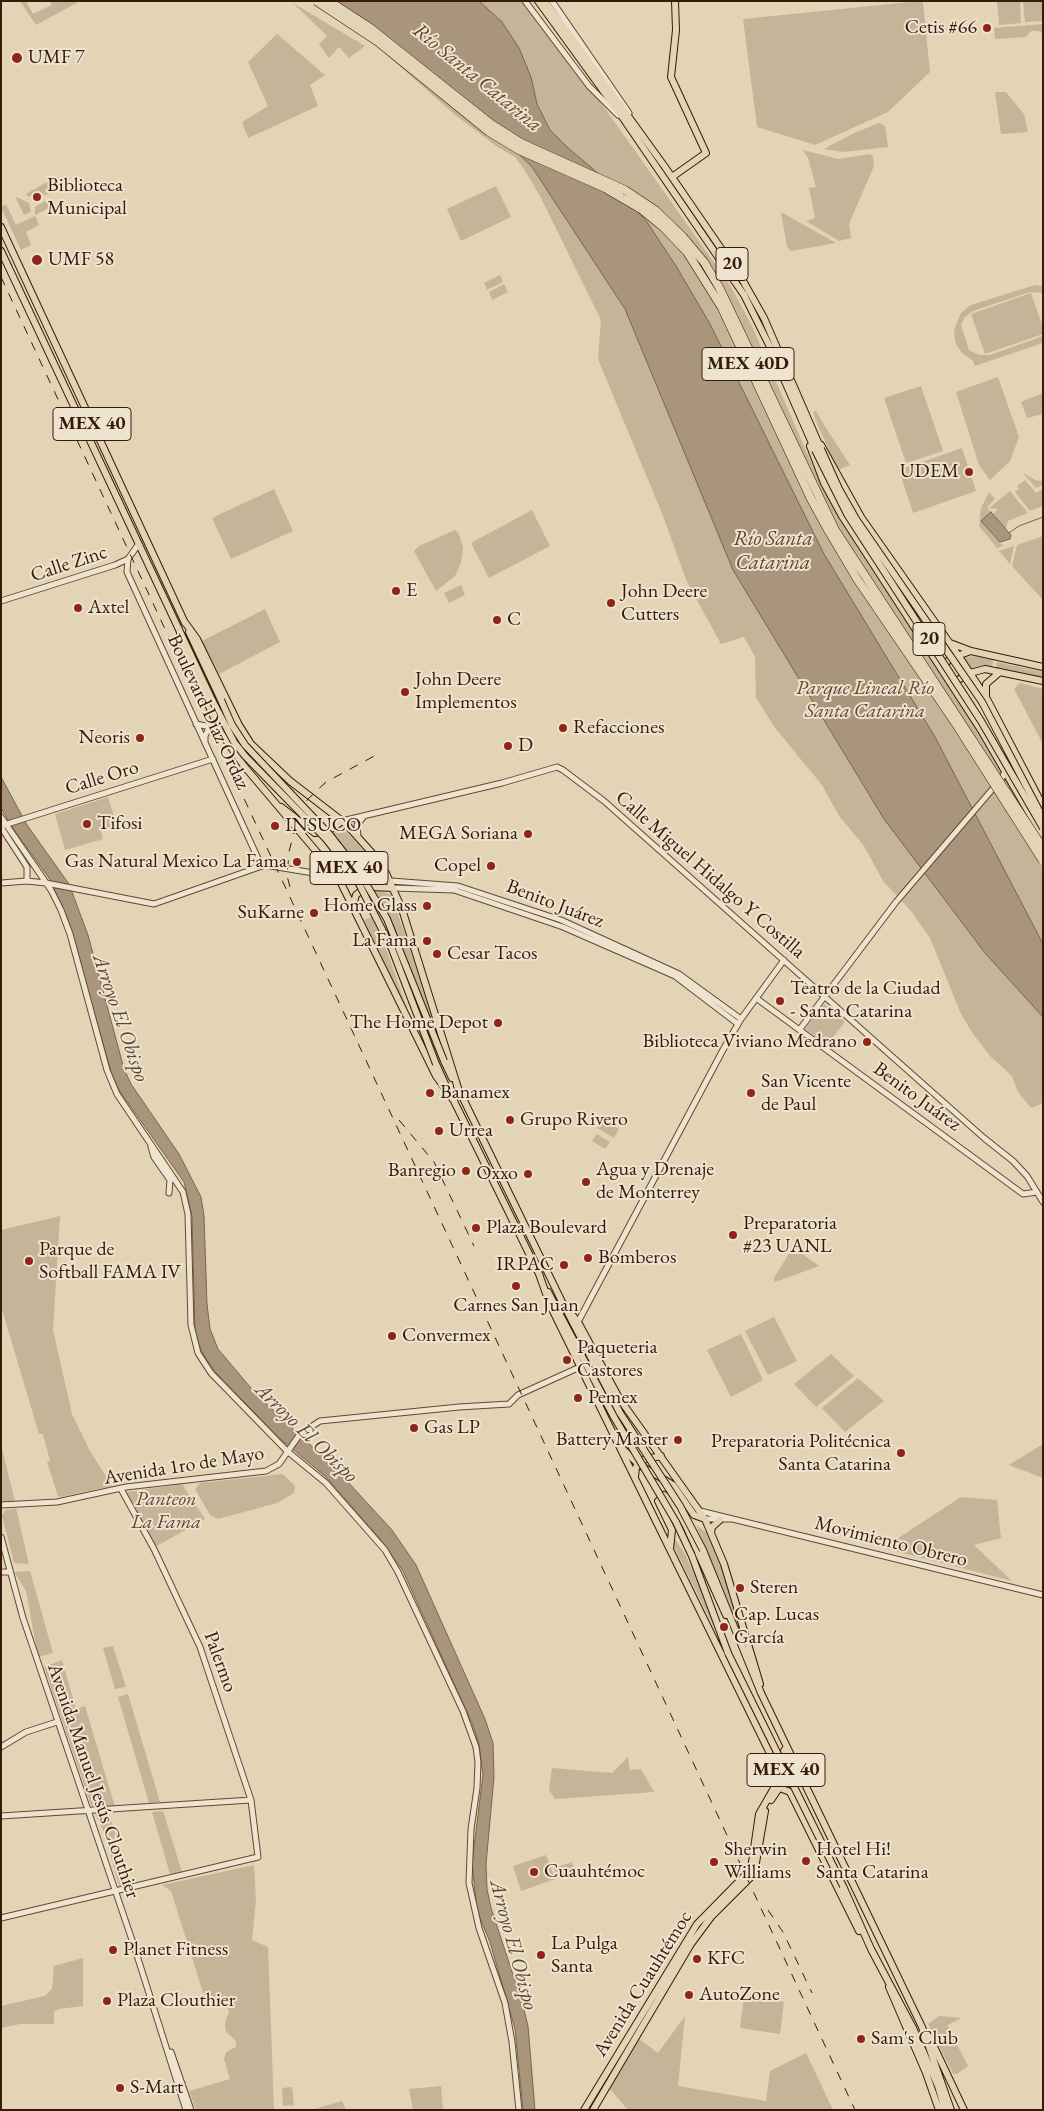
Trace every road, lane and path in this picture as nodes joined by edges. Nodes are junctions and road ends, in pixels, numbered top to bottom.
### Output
1 (316, 1) edge
2 (329, 1) edge
3 (525, 1) edge
4 (538, 1) edge
5 (545, 1) edge
6 (552, 1) edge
7 (675, 1) edge
8 (611, 98) junction
9 (625, 121) junction
10 (633, 122) junction
11 (672, 177) junction
12 (1, 228) edge
13 (1, 251) edge
14 (813, 437) junction
15 (818, 450) junction
16 (138, 545) junction
17 (128, 560) junction
18 (115, 566) junction
19 (127, 572) junction
20 (1, 601) edge
21 (184, 621) junction
22 (179, 629) junction
23 (945, 636) junction
24 (950, 643) junction
25 (928, 649) junction
26 (971, 651) junction
27 (958, 655) junction
28 (996, 657) junction
29 (1043, 667) edge
30 (940, 669) junction
31 (997, 671) junction
32 (970, 673) junction
33 (1043, 681) edge
34 (950, 684) junction
35 (980, 687) junction
36 (987, 699) junction
37 (963, 703) junction
38 (195, 724) junction
39 (209, 728) junction
40 (221, 733) junction
41 (206, 746) junction
42 (992, 749) junction
43 (1013, 749) junction
44 (212, 759) junction
45 (1005, 774) junction
46 (290, 781) junction
47 (990, 792) junction
48 (1035, 794) junction
49 (1017, 795) junction
50 (276, 804) junction
51 (1043, 806) edge
52 (369, 814) junction
53 (1, 817) edge
54 (1043, 818) edge
55 (342, 821) junction
56 (4, 826) edge
57 (1043, 828) edge
58 (1043, 836) edge
59 (358, 838) junction
60 (1043, 848) edge
61 (320, 855) junction
62 (1043, 861) edge
63 (261, 865) junction
64 (313, 874) junction
65 (338, 878) junction
66 (27, 881) junction
67 (46, 883) junction
68 (1, 884) edge
69 (392, 885) junction
70 (477, 894) junction
71 (353, 905) junction
72 (365, 929) junction
73 (784, 960) junction
74 (825, 997) junction
75 (756, 998) junction
76 (741, 1019) junction
77 (738, 1024) junction
78 (800, 1029) junction
79 (458, 1088) junction
80 (454, 1101) junction
81 (151, 1144) junction
82 (1037, 1192) junction
83 (169, 1194) dead end
84 (1043, 1202) edge
85 (539, 1274) junction
86 (562, 1302) junction
87 (578, 1322) junction
88 (580, 1367) junction
89 (617, 1415) junction
90 (636, 1423) junction
91 (616, 1439) junction
92 (288, 1450) junction
93 (661, 1456) junction
94 (638, 1464) junction
95 (679, 1480) junction
96 (638, 1484) junction
97 (121, 1489) junction
98 (673, 1494) junction
99 (1, 1505) edge
100 (700, 1511) junction
101 (705, 1519) junction
102 (731, 1519) junction
103 (720, 1520) junction
104 (712, 1534) junction
105 (1, 1537) edge
106 (672, 1553) junction
107 (1, 1572) edge
108 (10, 1572) junction
109 (1043, 1595) edge
110 (702, 1615) junction
111 (731, 1619) junction
112 (727, 1650) junction
113 (761, 1693) junction
114 (57, 1722) junction
115 (1, 1747) edge
116 (787, 1747) junction
117 (782, 1786) junction
118 (791, 1795) junction
119 (251, 1800) junction
120 (816, 1808) junction
121 (87, 1811) junction
122 (1, 1816) edge
123 (115, 1891) junction
124 (709, 1915) junction
125 (1, 1918) edge
126 (871, 1948) junction
127 (682, 1960) junction
128 (667, 1971) junction
129 (896, 1972) junction
130 (664, 1990) junction
131 (163, 2034) junction
132 (946, 2108) edge
133 (186, 2110) edge
134 (191, 2110) edge
135 (519, 2110) edge
136 (584, 2110) edge
137 (593, 2110) edge
138 (964, 2110) edge

1 - 62 highway, MEX 40D, bridge
2 - 60 highway, MEX 40D, bridge
3 - 9 street, 20
4 - 8 main road, 20
5 - 8 main road, 20
6 - 10 street, 20
7 - 11 main road
8 - 9 main road, 20
8 - 10 main road, 20
9 - 14 main road, 20
10 - 11 main road, 20
11 - 14 main road, 20
12 - 21 main road, MEX 40
13 - 16 main road, MEX 40
14 - 15 main road, 20
14 - 23 main road, 20
14 - 25 main road, 20
15 - 54 main road, 20, bridge
15 - 57 main road, 20, bridge
16 - 17 street, Calle Zinc
16 - 22 main road, MEX 40
17 - 18 street, Calle Zinc
17 - 19 street, Boulevard Diaz Ordaz
18 - 19 street
18 - 20 street, Calle Zinc
19 - 38 street, Boulevard Diaz Ordaz
21 - 46 main road
21 - 79 main road, MEX 40, bridge
22 - 40 main road
22 - 80 main road, MEX 40, bridge
23 - 24 main road, 20
23 - 25 main road
24 - 26 main road
24 - 27 main road, 20
25 - 30 main road, 20
26 - 27 main road
26 - 28 main road
27 - 30 main road
27 - 32 main road, 20
28 - 29 main road
28 - 31 main road
30 - 34 main road, 20
31 - 32 main road
31 - 33 main road
31 - 36 main road
32 - 34 main road
32 - 35 main road, 20
34 - 37 main road, 20
35 - 36 main road, 20
35 - 37 main road
36 - 43 main road, 20
37 - 42 main road, 20
38 - 39 street
38 - 41 street, Boulevard Diaz Ordaz
39 - 40 street
39 - 41 street
40 - 50 main road
41 - 44 street, Boulevard Diaz Ordaz
42 - 45 main road, 20
42 - 47 main road
43 - 45 street
43 - 48 main road, 20
44 - 56 street, Calle Oro
44 - 63 street, Boulevard Diaz Ordaz
45 - 47 street
45 - 49 main road, 20
46 - 50 main road
46 - 55 main road
47 - 49 main road
47 - 74 street
48 - 49 main road
48 - 51 main road, 20
49 - 58 main road, 20
50 - 55 main road
50 - 61 main road
52 - 55 street, Calle Miguel Hidalgo Y Costilla
52 - 59 street
52 - 73 street, Calle Miguel Hidalgo Y Costilla
53 - 56 street
55 - 59 main road
56 - 66 street
56 - 67 street
59 - 69 main road
61 - 64 street
61 - 65 main road
63 - 64 street
63 - 67 street
64 - 65 street, Benito Juárez
64 - 72 street
65 - 69 street, Benito Juárez
65 - 71 main road
66 - 67 street
66 - 68 street
67 - 81 street
69 - 70 street, Benito Juárez
69 - 71 main road
69 - 79 main road
70 - 76 street, Benito Juárez
70 - 77 street, Benito Juárez
71 - 72 main road
72 - 80 main road
73 - 74 street, Calle Miguel Hidalgo Y Costilla
73 - 75 street
74 - 78 street
74 - 82 street, Calle Miguel Hidalgo Y Costilla
75 - 76 street
75 - 78 street, Benito Juárez
76 - 77 street
77 - 87 street
78 - 82 street, Benito Juárez
79 - 86 main road, MEX 40
80 - 85 main road, MEX 40
81 - 83 street
81 - 92 street
82 - 84 street, Calle Miguel Hidalgo Y Costilla
85 - 88 main road
85 - 89 main road, MEX 40
86 - 87 main road
86 - 89 main road, MEX 40
87 - 90 main road
88 - 91 main road
88 - 92 street, Avenida 1ro de Mayo
89 - 111 main road, MEX 40, bridge
89 - 112 main road, MEX 40, bridge
90 - 91 main road
90 - 93 main road
91 - 94 main road
91 - 96 main road
92 - 97 street, Avenida 1ro de Mayo
92 - 135 street
93 - 94 main road
93 - 95 main road
94 - 96 main road
94 - 98 main road
95 - 98 main road
95 - 100 main road
96 - 106 main road
97 - 99 street, Avenida 1ro de Mayo
97 - 119 street, Palermo
98 - 101 main road
98 - 106 main road
98 - 111 main road
100 - 101 main road
100 - 102 street, Movimiento Obrero
101 - 103 street, Movimiento Obrero
101 - 104 main road
102 - 103 street, Movimiento Obrero
102 - 109 street, Movimiento Obrero
103 - 104 main road
104 - 113 main road
105 - 108 street, Avenida Manuel Jesús Clouthier
106 - 110 main road
107 - 108 street
108 - 114 street, Avenida Manuel Jesús Clouthier
110 - 112 main road
110 - 124 main road, Avenida Cuauhtémoc
111 - 113 main road, MEX 40
112 - 126 main road, MEX 40, bridge
113 - 116 main road, MEX 40
114 - 115 street
114 - 121 street, Avenida Manuel Jesús Clouthier
116 - 117 main road
116 - 120 main road, MEX 40
117 - 118 main road
117 - 124 main road, Avenida Cuauhtémoc
118 - 120 main road
118 - 126 main road
119 - 121 street
119 - 123 street, Palermo
120 - 129 main road, MEX 40
121 - 122 street
121 - 123 street, Avenida Manuel Jesús Clouthier
123 - 125 street
123 - 131 street, Avenida Manuel Jesús Clouthier
124 - 127 main road, Avenida Cuauhtémoc
124 - 128 main road, Avenida Cuauhtémoc
126 - 132 main road, MEX 40
127 - 128 main road
127 - 130 main road, Avenida Cuauhtémoc
128 - 130 main road
128 - 136 main road, Avenida Cuauhtémoc
129 - 132 main road, MEX 40
129 - 138 main road
130 - 137 main road, Avenida Cuauhtémoc
131 - 133 street, Avenida Manuel Jesús Clouthier
131 - 134 street, Avenida Manuel Jesús Clouthier

